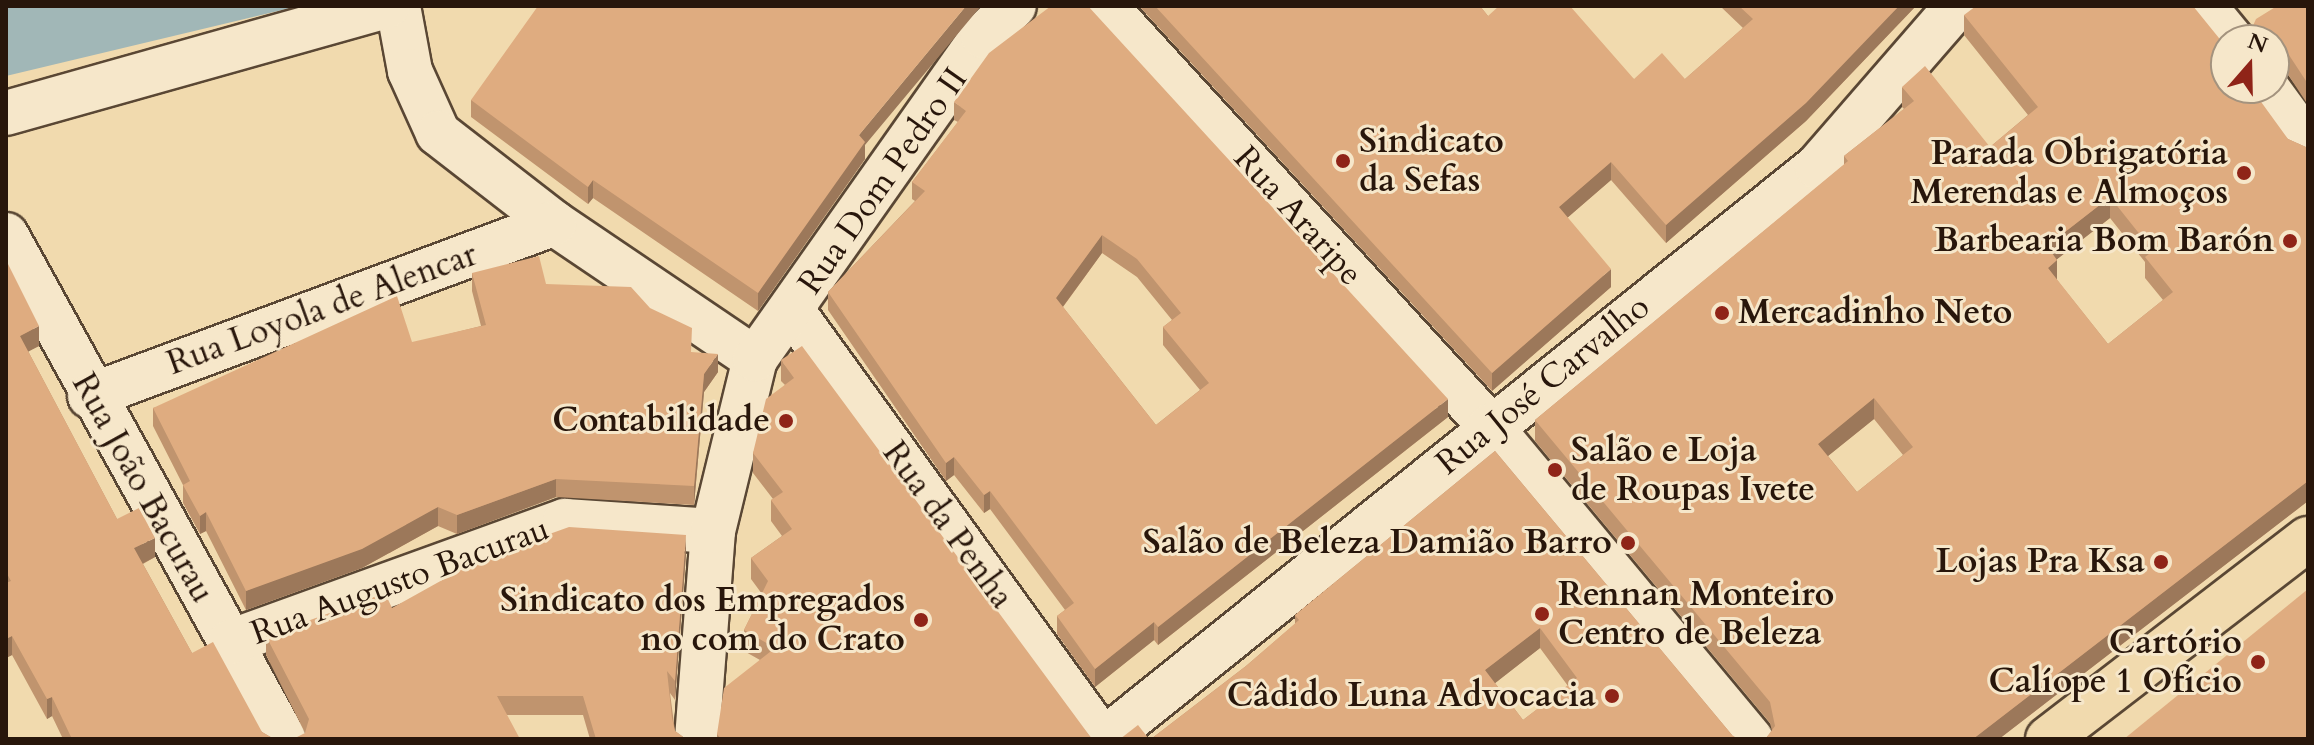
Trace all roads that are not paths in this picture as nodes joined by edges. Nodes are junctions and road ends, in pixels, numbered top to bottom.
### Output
1 (387, 6) edge
2 (398, 6) edge
3 (1014, 6) edge
4 (1105, 6) edge
5 (1957, 6) edge
6 (2279, 104) edge
7 (6, 113) edge
8 (2308, 144) edge
9 (554, 223) junction
10 (6, 235) edge
11 (793, 312) junction
12 (755, 359) junction
13 (90, 396) junction
14 (1490, 426) junction
15 (713, 531) junction
16 (2308, 539) edge
17 (230, 642) junction
18 (284, 739) edge
19 (697, 739) edge
20 (1104, 739) edge
21 (1751, 739) edge
22 (2048, 739) edge

1 - 7 street
2 - 9 street
3 - 11 street, Rua Dom Pedro II
4 - 14 street, Rua Araripe
5 - 14 street, Rua José Carvalho
6 - 8 street
9 - 12 street
9 - 13 street, Rua Loyola de Alencar
10 - 13 street, Rua João Bacurau
11 - 12 street, Rua Dom Pedro II
11 - 20 street, Rua da Penha
12 - 15 street
13 - 17 street, Rua João Bacurau
14 - 20 street, Rua José Carvalho
14 - 21 street, Rua Araripe
15 - 17 street, Rua Augusto Bacurau
15 - 19 street
16 - 22 main road
17 - 18 street, Rua João Bacurau

